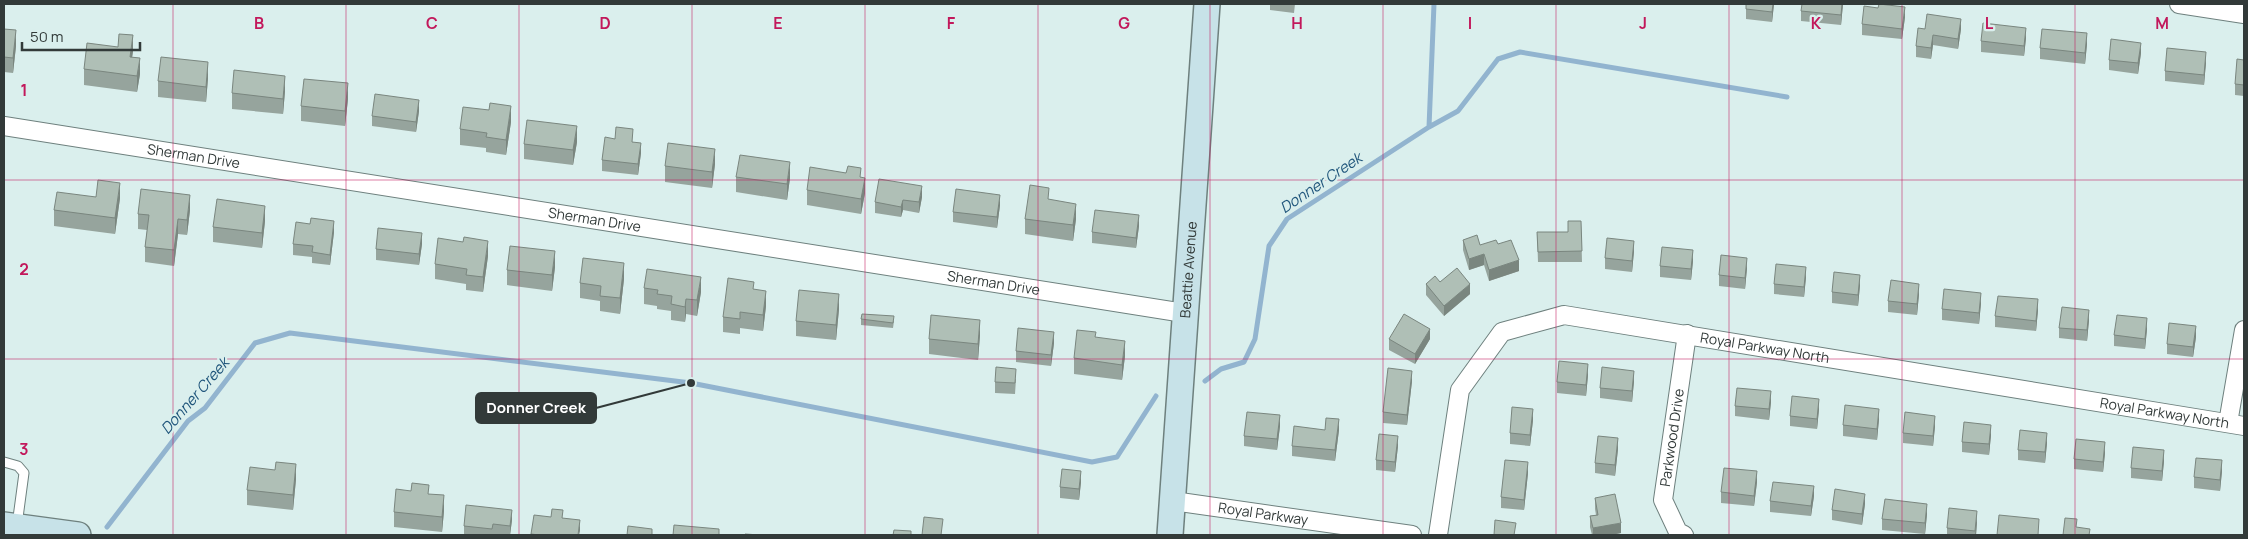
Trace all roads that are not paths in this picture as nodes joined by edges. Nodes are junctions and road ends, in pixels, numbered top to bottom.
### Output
1 (1207, 4) edge
2 (2179, 4) edge
3 (2244, 14) edge
4 (4, 126) edge
5 (1184, 313) junction
6 (2244, 330) edge
7 (1687, 334) junction
8 (2236, 424) edge
9 (4, 462) edge
10 (1173, 501) junction
11 (10, 526) edge
12 (78, 535) edge
13 (1170, 535) edge
14 (1412, 535) edge
15 (1438, 535) edge
16 (1684, 535) edge

1 - 5 street, Beattie Avenue
2 - 3 street
4 - 5 street, Sherman Drive
5 - 10 street, Beattie Avenue
6 - 8 street
7 - 8 street, Royal Parkway North
7 - 15 street, Royal Parkway North
7 - 16 street, Parkwood Drive
9 - 11 lane
10 - 13 street, Beattie Avenue
10 - 14 street, Royal Parkway
11 - 12 street

